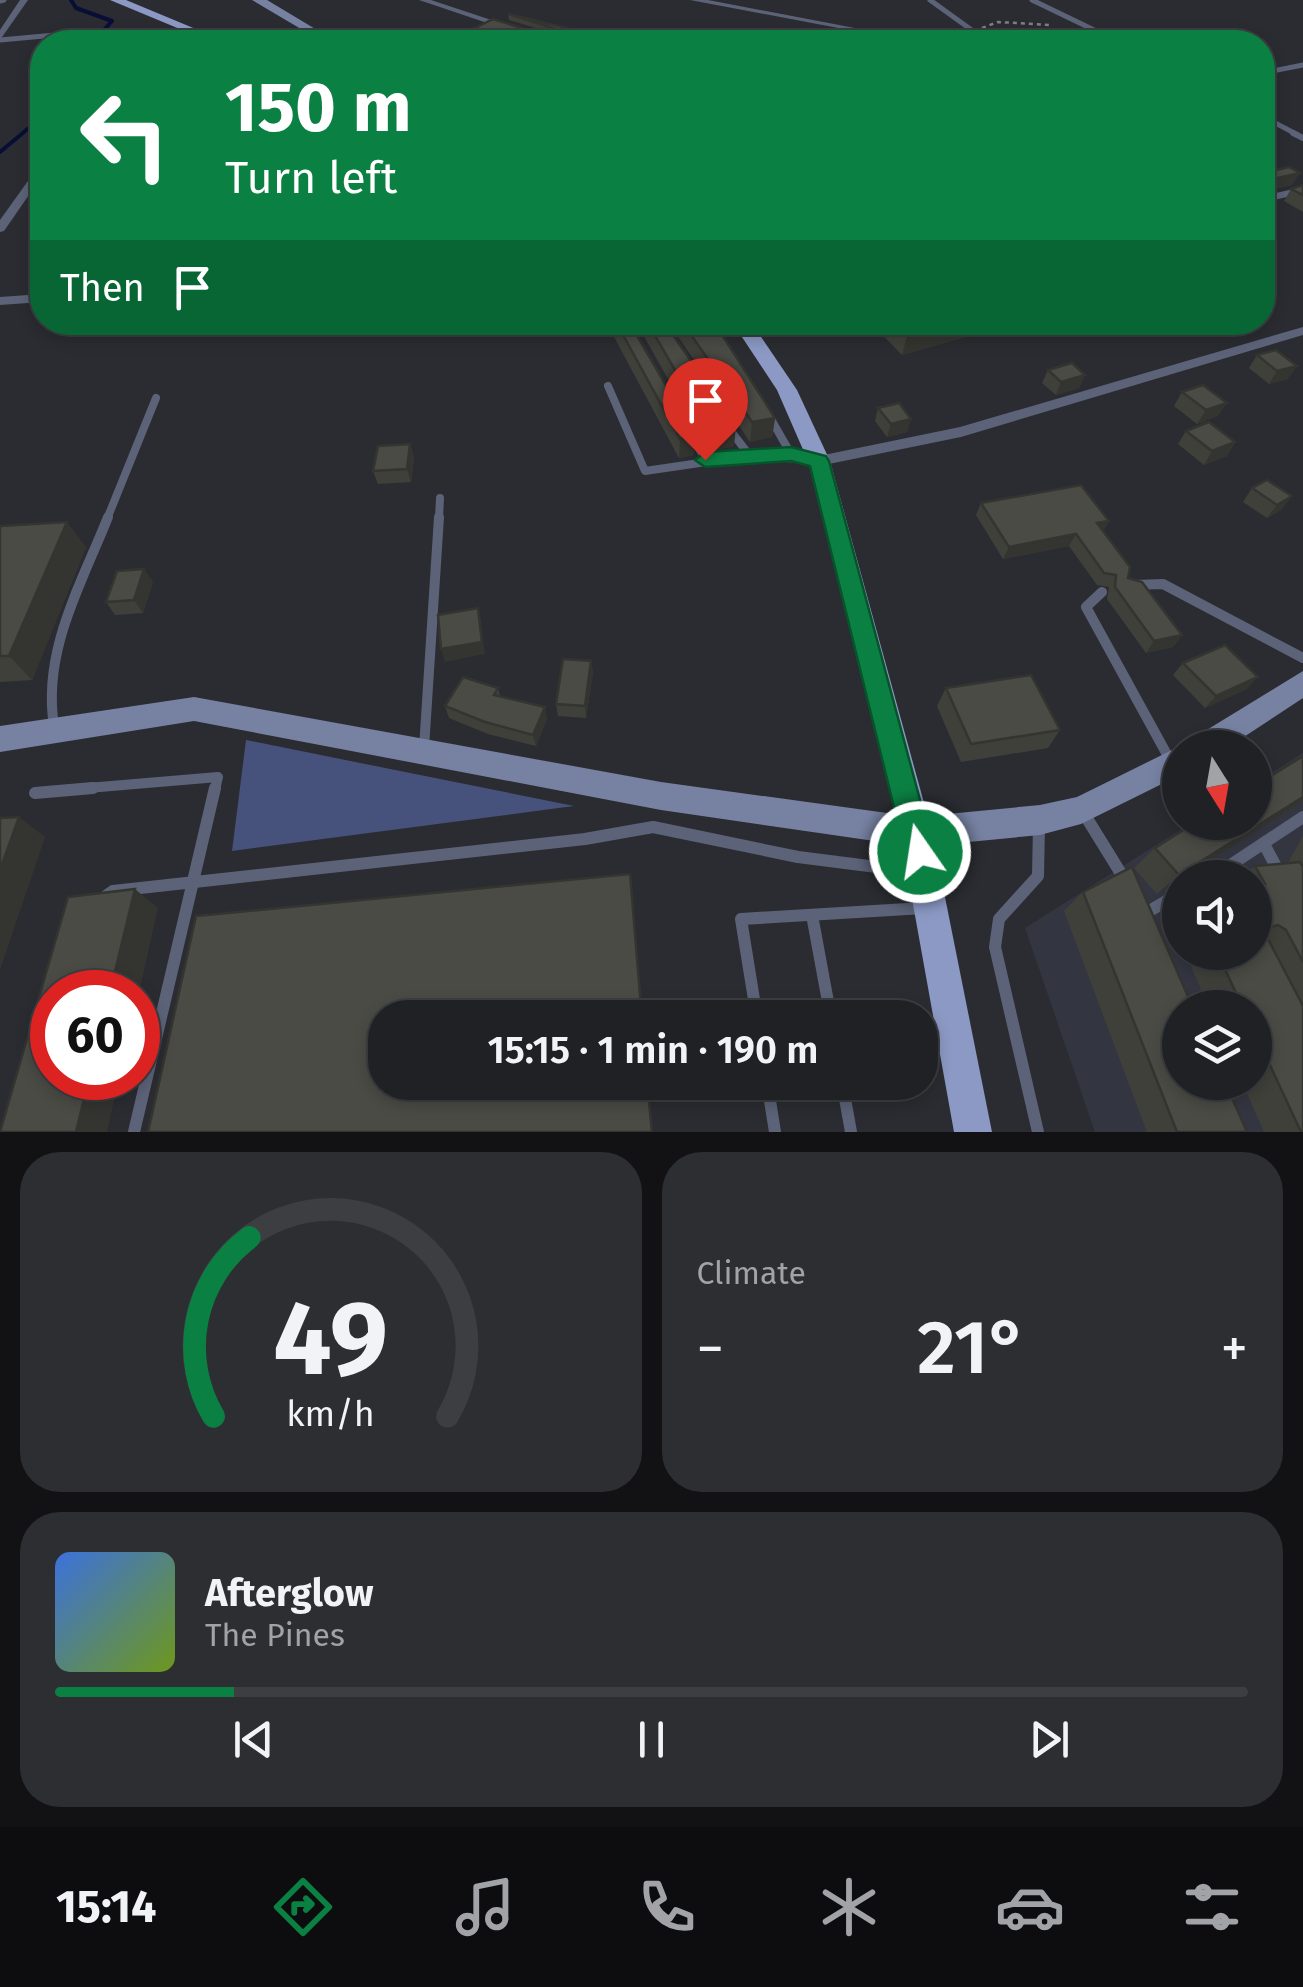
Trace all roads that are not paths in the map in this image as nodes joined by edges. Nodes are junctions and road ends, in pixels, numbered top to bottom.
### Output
1 (24, 0) edge
2 (116, 0) edge
3 (258, 0) edge
4 (423, 0) edge
5 (694, 0) edge
6 (930, 0) edge
7 (1032, 0) edge
8 (191, 30) edge
9 (310, 30) edge
10 (524, 30) edge
11 (858, 30) edge
12 (971, 30) edge
13 (1095, 30) edge
14 (30, 36) edge
15 (0, 38) edge
16 (1303, 65) edge
17 (1275, 70) edge
18 (1275, 123) edge
19 (1303, 138) edge
20 (30, 188) edge
21 (1303, 190) edge
22 (1275, 197) edge
23 (0, 228) edge
24 (30, 299) edge
25 (0, 301) edge
26 (1303, 331) edge
27 (758, 335) edge
28 (608, 386) dead end
29 (156, 398) dead end
30 (763, 405) edge
31 (686, 425) edge
32 (728, 426) edge
33 (791, 454) junction
34 (750, 456) junction
35 (705, 460) junction
36 (819, 461) junction
37 (440, 498) dead end
38 (1128, 586) edge
39 (1102, 592) dead end
40 (1303, 658) edge
41 (1303, 683) edge
42 (55, 729) junction
43 (1230, 730) edge
44 (1162, 738) edge
45 (0, 739) edge
46 (424, 751) junction
47 (1162, 769) edge
48 (35, 792) dead end
49 (1081, 810) junction
50 (1303, 816) edge
51 (1040, 820) junction
52 (916, 832) junction
53 (1264, 844) junction
54 (1239, 860) edge
55 (924, 873) junction
56 (192, 883) junction
57 (1287, 887) edge
58 (99, 900) edge
59 (1162, 902) edge
60 (930, 908) junction
61 (1145, 910) junction
62 (812, 915) junction
63 (742, 919) joint
64 (1152, 927) edge
65 (754, 1000) edge
66 (827, 1000) edge
67 (771, 1100) edge
68 (845, 1100) edge
69 (134, 1132) edge
70 (775, 1132) edge
71 (851, 1132) edge
72 (974, 1132) edge
73 (1038, 1132) edge

1 - 15 street
2 - 8 main road
3 - 9 street
4 - 10 street
5 - 11 street
6 - 12 lane
7 - 13 lane
14 - 15 lane
16 - 17 lane
18 - 19 lane
20 - 23 street
21 - 22 street
24 - 25 street
26 - 36 street
27 - 36 main road
28 - 35 lane
29 - 42 lane
30 - 33 lane
31 - 35 lane
32 - 34 lane
33 - 34 lane
33 - 36 lane
34 - 35 lane
36 - 52 main road
37 - 46 lane
38 - 40 lane
39 - 44 lane
41 - 43 street
42 - 45 street
42 - 46 street
46 - 52 street
47 - 49 street
48 - 56 lane
49 - 51 street
49 - 61 lane
50 - 53 lane
51 - 52 street
51 - 73 lane
52 - 55 main road
53 - 54 lane
53 - 57 lane
55 - 56 lane
55 - 60 main road
56 - 58 lane
56 - 69 lane
59 - 61 lane
60 - 62 lane
60 - 72 main road
61 - 64 lane
62 - 63 lane
62 - 66 lane
63 - 65 lane
67 - 70 lane
68 - 71 lane

